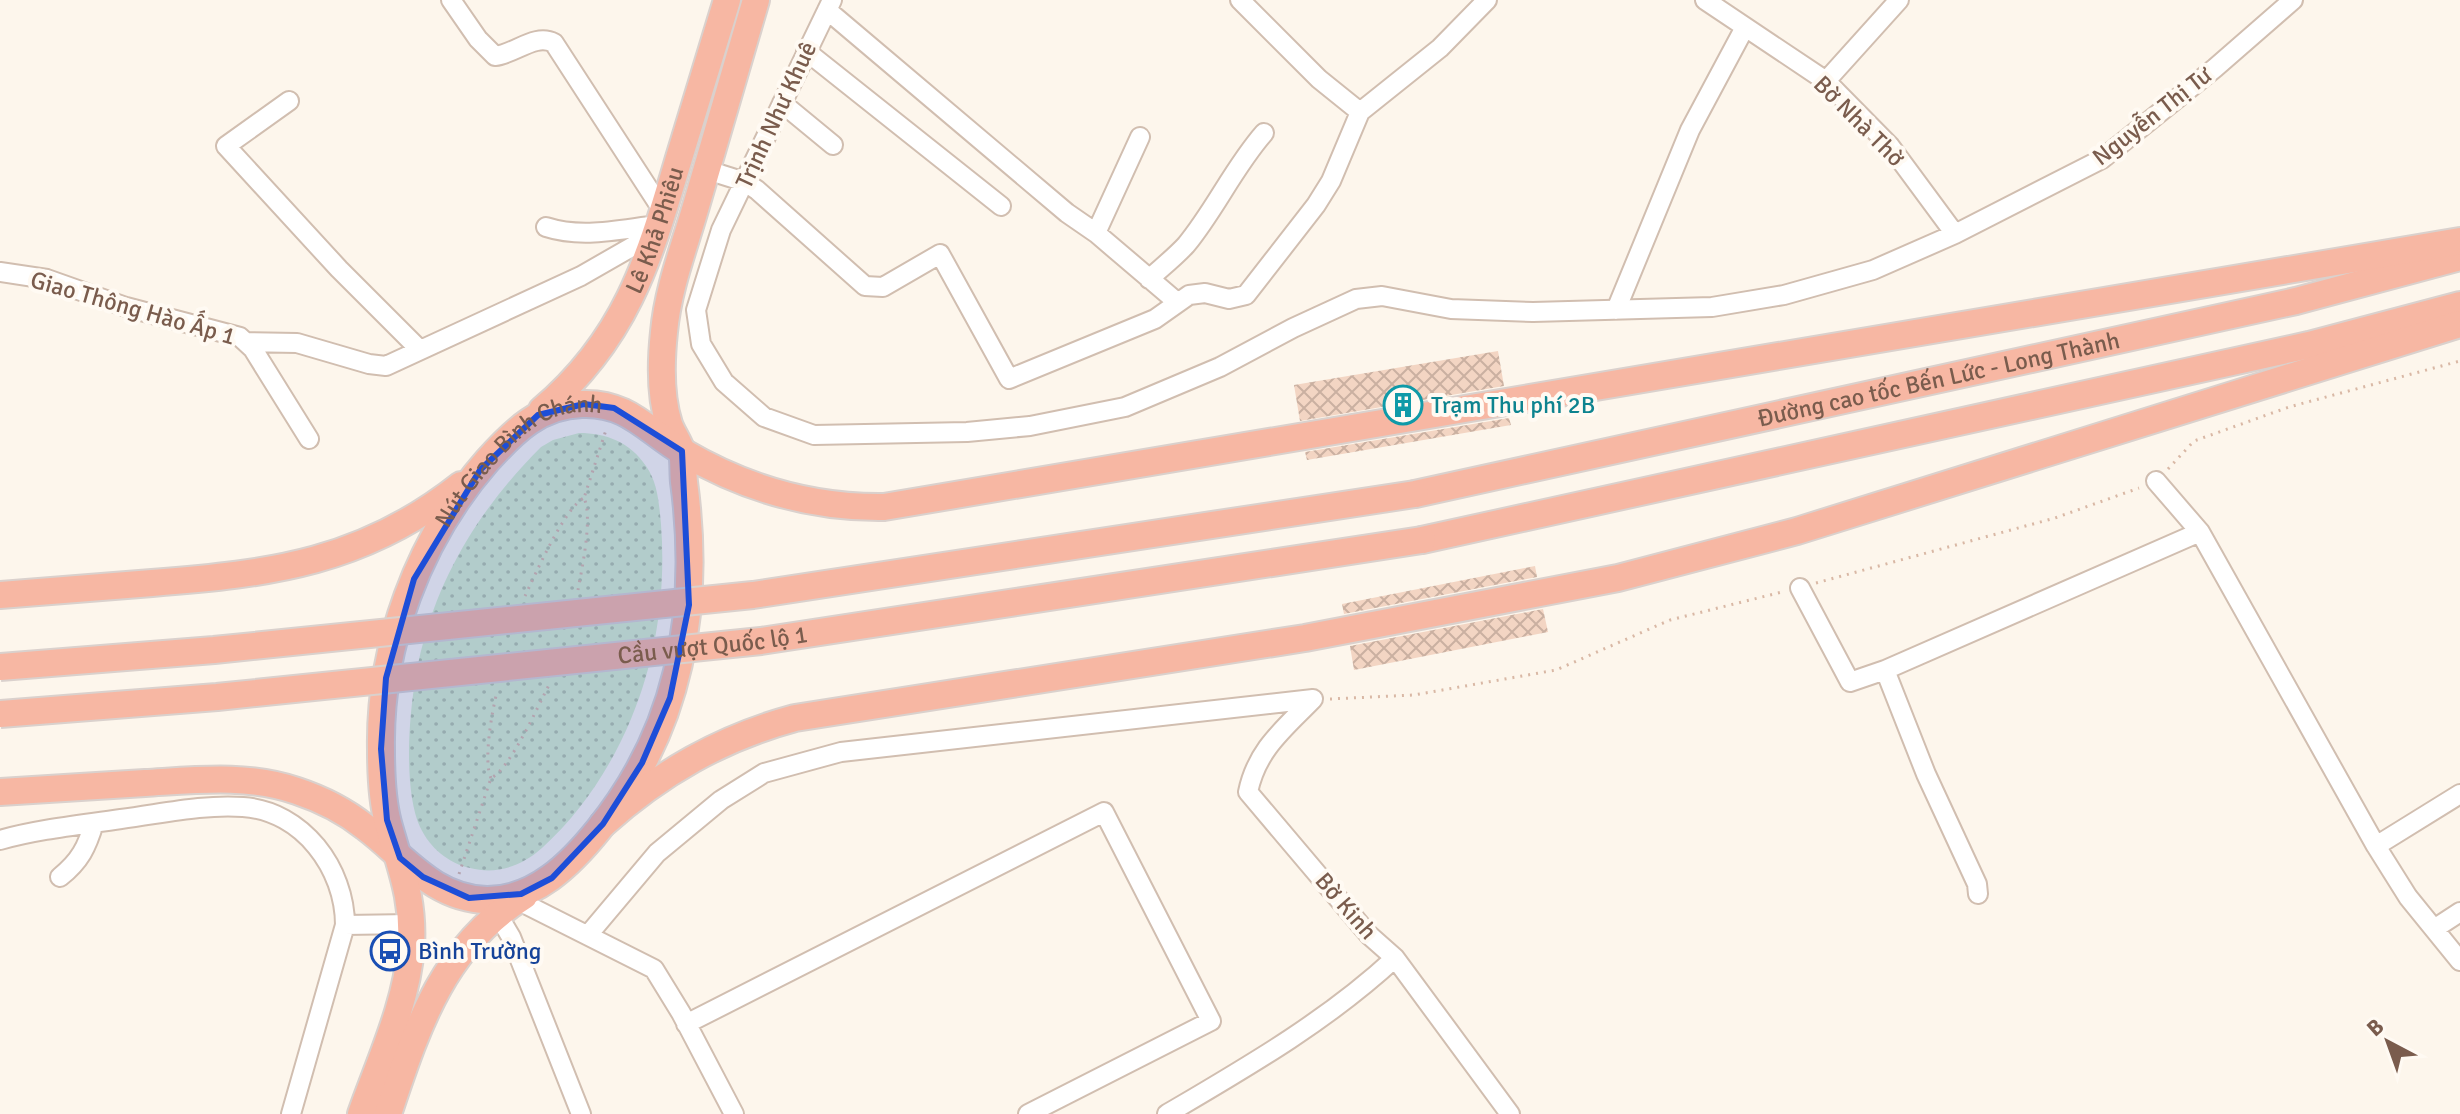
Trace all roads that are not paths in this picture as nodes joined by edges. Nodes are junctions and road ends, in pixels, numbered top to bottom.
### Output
1 (451, 0) edge
2 (727, 0) edge
3 (756, 0) edge
4 (1240, 0) edge
5 (1487, 0) edge
6 (1705, 0) edge
7 (1899, 0) edge
8 (2293, 0) edge
9 (829, 5) edge
10 (1744, 29) junction
11 (806, 51) junction
12 (1826, 81) junction
13 (289, 101) dead end
14 (782, 103) junction
15 (1360, 112) junction
16 (1264, 133) dead end
17 (1140, 137) dead end
18 (833, 145) dead end
19 (707, 170) junction
20 (745, 182) junction
21 (1001, 206) dead end
22 (692, 221) junction
23 (659, 223) junction
24 (546, 227) dead end
25 (721, 230) junction
26 (1096, 233) junction
27 (1955, 234) junction
28 (2460, 241) edge
29 (2460, 257) edge
30 (0, 272) edge
31 (1149, 279) junction
32 (1177, 302) junction
33 (2460, 305) edge
34 (1616, 310) junction
35 (2460, 324) edge
36 (247, 342) junction
37 (419, 349) junction
38 (523, 424) junction
39 (309, 439) dead end
40 (682, 451) junction
41 (480, 470) junction
42 (2156, 481) road end
43 (1415, 494) joint
44 (2200, 532) junction
45 (1422, 540) joint
46 (1800, 588) road end
47 (0, 595) edge
48 (0, 667) edge
49 (1885, 670) junction
50 (0, 714) edge
51 (0, 792) edge
52 (2460, 794) edge
53 (94, 823) junction
54 (603, 824) junction
55 (0, 840) edge
56 (2376, 846) junction
57 (400, 858) junction
58 (60, 877) dead end
59 (1978, 894) dead end
60 (517, 901) junction
61 (2460, 912) edge
62 (411, 924) junction
63 (345, 925) junction
64 (2434, 929) junction
65 (588, 935) junction
66 (1395, 958) junction
67 (2460, 961) edge
68 (686, 1024) junction
69 (291, 1114) edge
70 (361, 1114) edge
71 (388, 1114) edge
72 (581, 1114) edge
73 (734, 1114) edge
74 (1028, 1114) edge
75 (1167, 1114) edge
76 (1510, 1114) edge

1 - 23 street
2 - 23 highway, Lê Khả Phiêu
3 - 19 highway, Lê Khả Phiêu
4 - 15 street
5 - 15 street
6 - 10 street, Bờ Nhà Thờ
7 - 12 street
8 - 27 street, Nguyễn Thị Tư
9 - 11 street, Trịnh Như Khuê
9 - 26 street
10 - 12 street, Bờ Nhà Thờ
10 - 34 street
11 - 14 street, Trịnh Như Khuê
11 - 21 street
12 - 27 street, Bờ Nhà Thờ
13 - 37 street
14 - 18 street
14 - 20 street, Trịnh Như Khuê
15 - 32 street
16 - 31 street
17 - 26 street
19 - 20 street
19 - 22 highway, Lê Khả Phiêu
20 - 25 street, Trịnh Như Khuê
20 - 32 street
22 - 25 street
22 - 40 highway, Lê Khả Phiêu
23 - 24 street
23 - 37 street
23 - 38 highway, Lê Khả Phiêu
25 - 34 street, Trịnh Như Khuê
26 - 31 street
27 - 34 street, Nguyễn Thị Tư
28 - 40 highway, Nút Giao Bình Chánh
29 - 43 highway, Đường cao tốc Bến Lức - Long Thành
30 - 36 street, Giao Thông Hào Ấp 1
31 - 32 street
33 - 45 highway, Đường cao tốc Bến Lức - Long Thành
35 - 54 highway
36 - 37 street
36 - 39 street, Giao Thông Hào Ấp 1
38 - 40 highway, Nút Giao Bình Chánh
38 - 41 highway, Nút Giao Bình Chánh
40 - 54 highway
41 - 47 highway
41 - 57 highway, Nút Giao Bình Chánh
42 - 44 street
43 - 48 highway, Cầu vượt Quốc lộ 1, bridge
44 - 49 street
44 - 56 street
45 - 50 highway, Cầu vượt Quốc lộ 1, bridge
46 - 49 street
49 - 59 street
51 - 57 highway
52 - 56 street
53 - 55 street
53 - 58 street
53 - 63 street
54 - 60 highway
56 - 64 street
57 - 60 highway
57 - 62 highway
60 - 65 street
60 - 71 highway
60 - 72 street
61 - 64 street
62 - 63 street
62 - 70 highway
63 - 69 street
64 - 67 street
65 - 66 street, Bờ Kinh
65 - 68 street
66 - 75 street
66 - 76 street, Bờ Kinh
68 - 73 street
68 - 74 street

